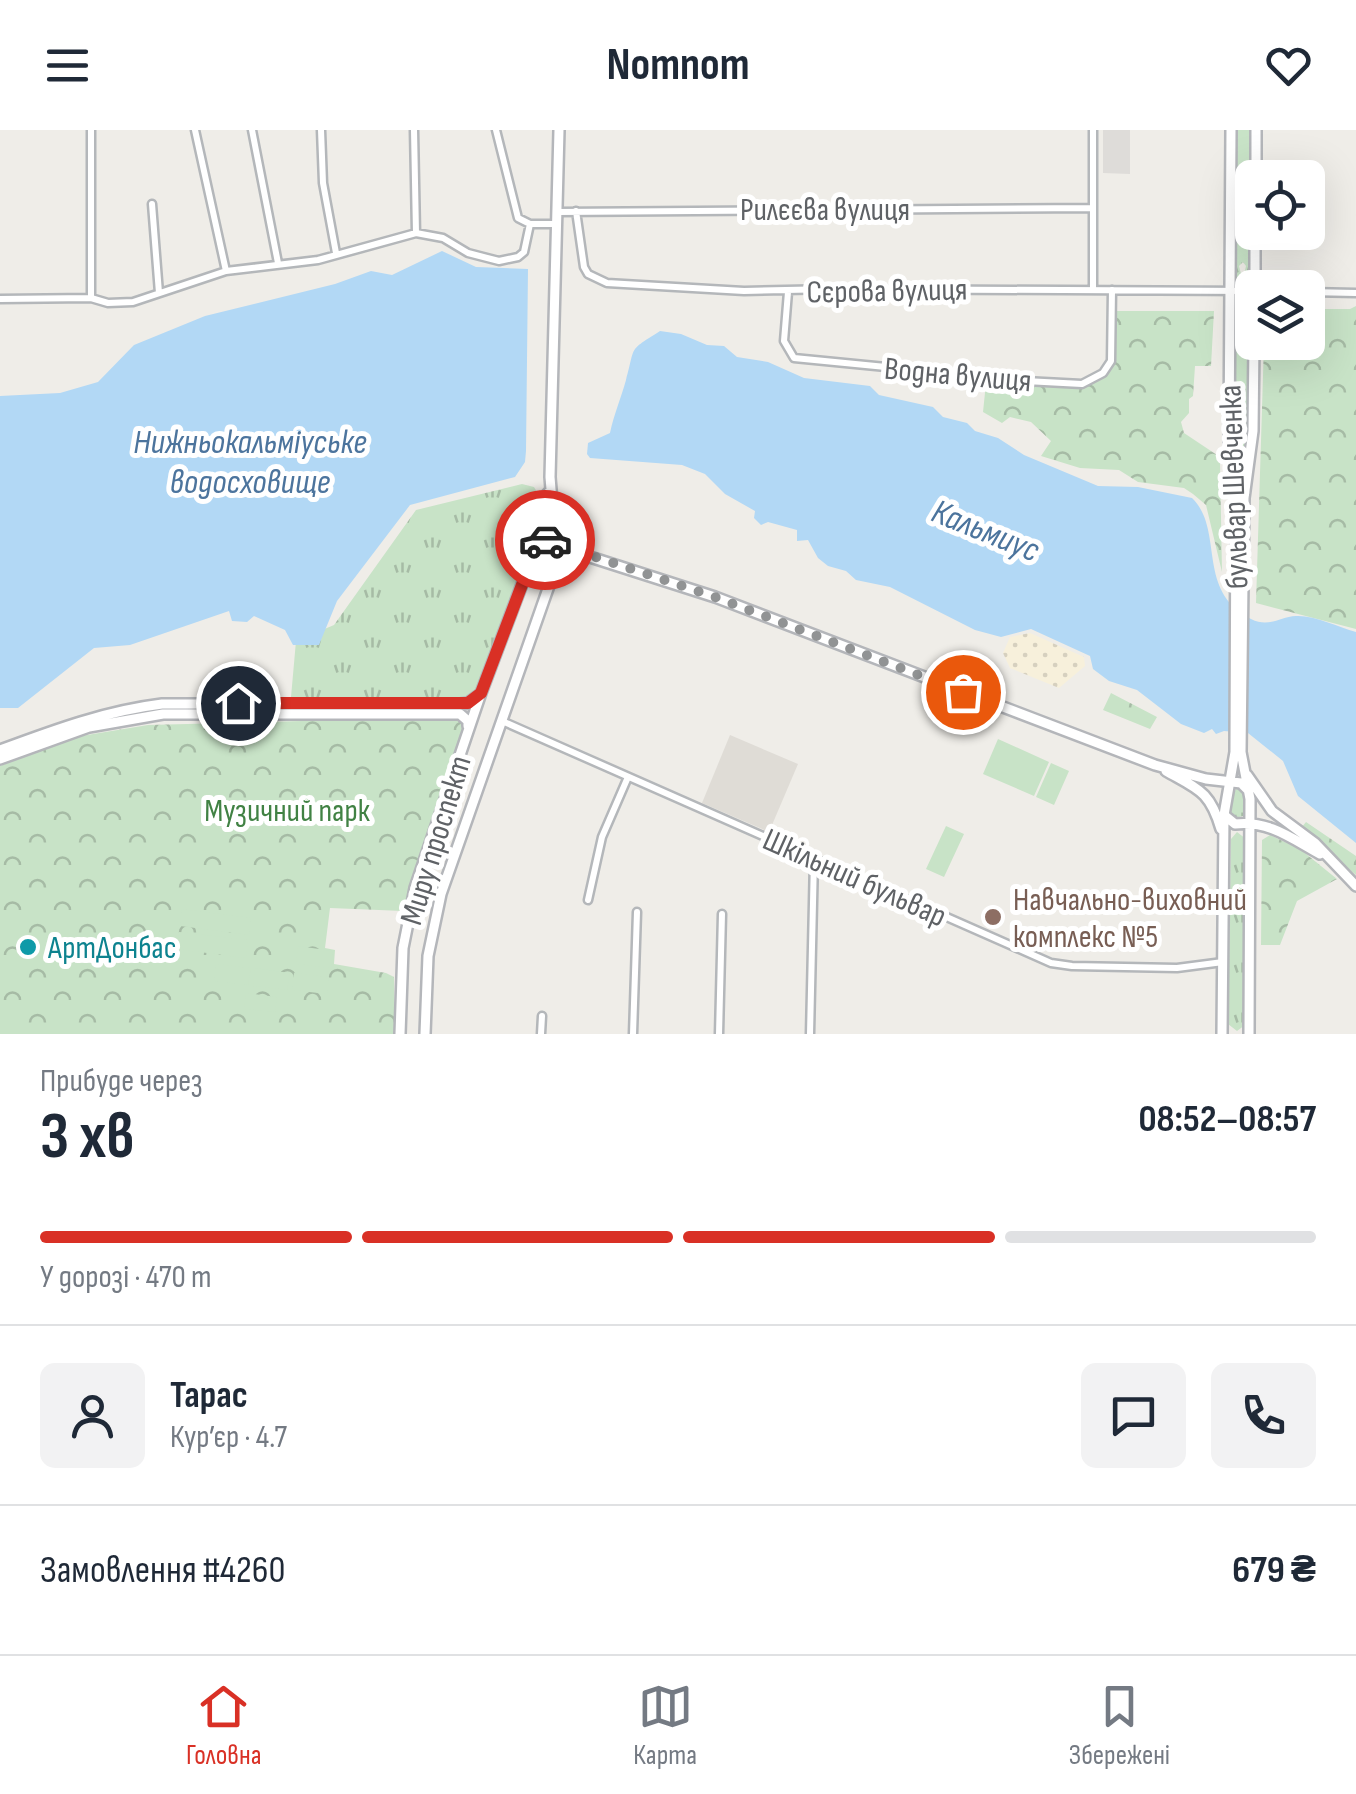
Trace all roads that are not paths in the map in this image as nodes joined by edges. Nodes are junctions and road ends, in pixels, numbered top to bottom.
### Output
1 (91, 130) edge
2 (195, 130) edge
3 (252, 130) edge
4 (321, 130) edge
5 (414, 130) edge
6 (496, 130) edge
7 (559, 130) edge
8 (1092, 130) edge
9 (1231, 130) edge
10 (1256, 130) edge
11 (1256, 160) edge
12 (152, 204) dead end
13 (1093, 208) junction
14 (576, 211) junction
15 (557, 212) junction
16 (530, 224) junction
17 (557, 224) junction
18 (416, 233) junction
19 (336, 252) junction
20 (278, 262) junction
21 (226, 271) junction
22 (1094, 288) junction
23 (1112, 290) junction
24 (1230, 291) junction
25 (1235, 291) edge
26 (788, 292) junction
27 (1325, 292) edge
28 (159, 293) junction
29 (1356, 293) edge
30 (0, 298) edge
31 (91, 298) junction
32 (1254, 360) edge
33 (550, 479) junction
34 (556, 525) junction
35 (539, 540) junction
36 (557, 543) junction
37 (573, 550) junction
38 (590, 558) junction
39 (557, 563) junction
40 (1240, 563) junction
41 (529, 567) junction
42 (552, 580) junction
43 (481, 693) junction
44 (276, 707) junction
45 (368, 707) junction
46 (502, 720) junction
47 (468, 729) junction
48 (0, 750) edge
49 (1238, 752) junction
50 (0, 759) edge
51 (1155, 765) junction
52 (1244, 770) junction
53 (628, 777) junction
54 (1206, 778) junction
55 (1228, 783) junction
56 (1249, 791) junction
57 (1224, 815) junction
58 (1250, 821) junction
59 (1270, 828) junction
60 (1224, 837) junction
61 (814, 859) junction
62 (1330, 860) junction
63 (1356, 886) edge
64 (415, 888) junction
65 (441, 894) junction
66 (588, 900) dead end
67 (1249, 903) junction
68 (637, 912) dead end
69 (722, 914) dead end
70 (1223, 962) junction
71 (542, 1016) dead end
72 (1222, 1029) edge
73 (1249, 1029) edge
74 (400, 1034) edge
75 (425, 1034) edge
76 (541, 1034) edge
77 (633, 1034) edge
78 (719, 1034) edge
79 (810, 1034) edge
80 (1233, 1034) edge
81 (1241, 1034) edge

1 - 31 street
2 - 21 street
3 - 20 street
4 - 19 street
5 - 18 street
6 - 16 street
7 - 15 main road, Миру проспект
8 - 13 street
9 - 24 main road, бульвар Шевченка
10 - 11 main road
12 - 28 street
13 - 14 street, Рилєєва вулиця
13 - 22 street
14 - 15 street, Рилєєва вулиця
14 - 26 street, Сєрова вулиця
15 - 17 main road, Миру проспект
16 - 17 street
16 - 18 street
17 - 33 main road, Миру проспект
18 - 19 street
19 - 20 street
20 - 21 street
21 - 28 street
22 - 23 street, Сєрова вулиця
22 - 26 street, Сєрова вулиця
23 - 24 street, Сєрова вулиця
23 - 26 street, Водна вулиця
24 - 25 street, Сєрова вулиця
24 - 40 main road, бульвар Шевченка
27 - 29 street
28 - 31 street
30 - 31 street
32 - 40 main road, бульвар Шевченка
33 - 34 main road, Миру проспект
33 - 35 main road, Миру проспект
34 - 36 main road, Миру проспект
34 - 37 main road
35 - 36 main road
35 - 41 main road, Миру проспект
36 - 37 main road
36 - 39 main road, Миру проспект
37 - 38 main road
38 - 39 main road
38 - 51 main road
39 - 42 main road, Миру проспект
40 - 49 main road, бульвар Шевченка
41 - 42 main road
41 - 43 main road, Миру проспект
42 - 46 main road, Миру проспект
43 - 45 main road
43 - 47 main road, Миру проспект
44 - 45 main road
44 - 48 main road
44 - 50 main road
45 - 47 main road
46 - 53 street, Шкільний бульвар
46 - 65 main road, Миру проспект
47 - 64 main road, Миру проспект
49 - 52 main road, бульвар Шевченка
49 - 54 main road
49 - 55 main road, бульвар Шевченка
51 - 54 main road
51 - 60 main road
52 - 56 main road, бульвар Шевченка
52 - 62 main road
53 - 61 street, Шкільний бульвар
53 - 66 street
54 - 55 main road
55 - 56 main road
55 - 57 main road, бульвар Шевченка
56 - 58 main road, бульвар Шевченка
57 - 58 main road
57 - 60 main road, бульвар Шевченка
58 - 59 main road
58 - 67 main road, бульвар Шевченка
59 - 62 main road
59 - 67 main road
60 - 70 main road, бульвар Шевченка
61 - 70 street, Шкільний бульвар
61 - 79 street
62 - 63 main road
64 - 65 main road
64 - 74 main road, Миру проспект
65 - 75 main road, Миру проспект
67 - 73 main road, бульвар Шевченка
68 - 77 street
69 - 78 street
70 - 72 main road, бульвар Шевченка
71 - 76 street
72 - 80 main road
73 - 81 main road

